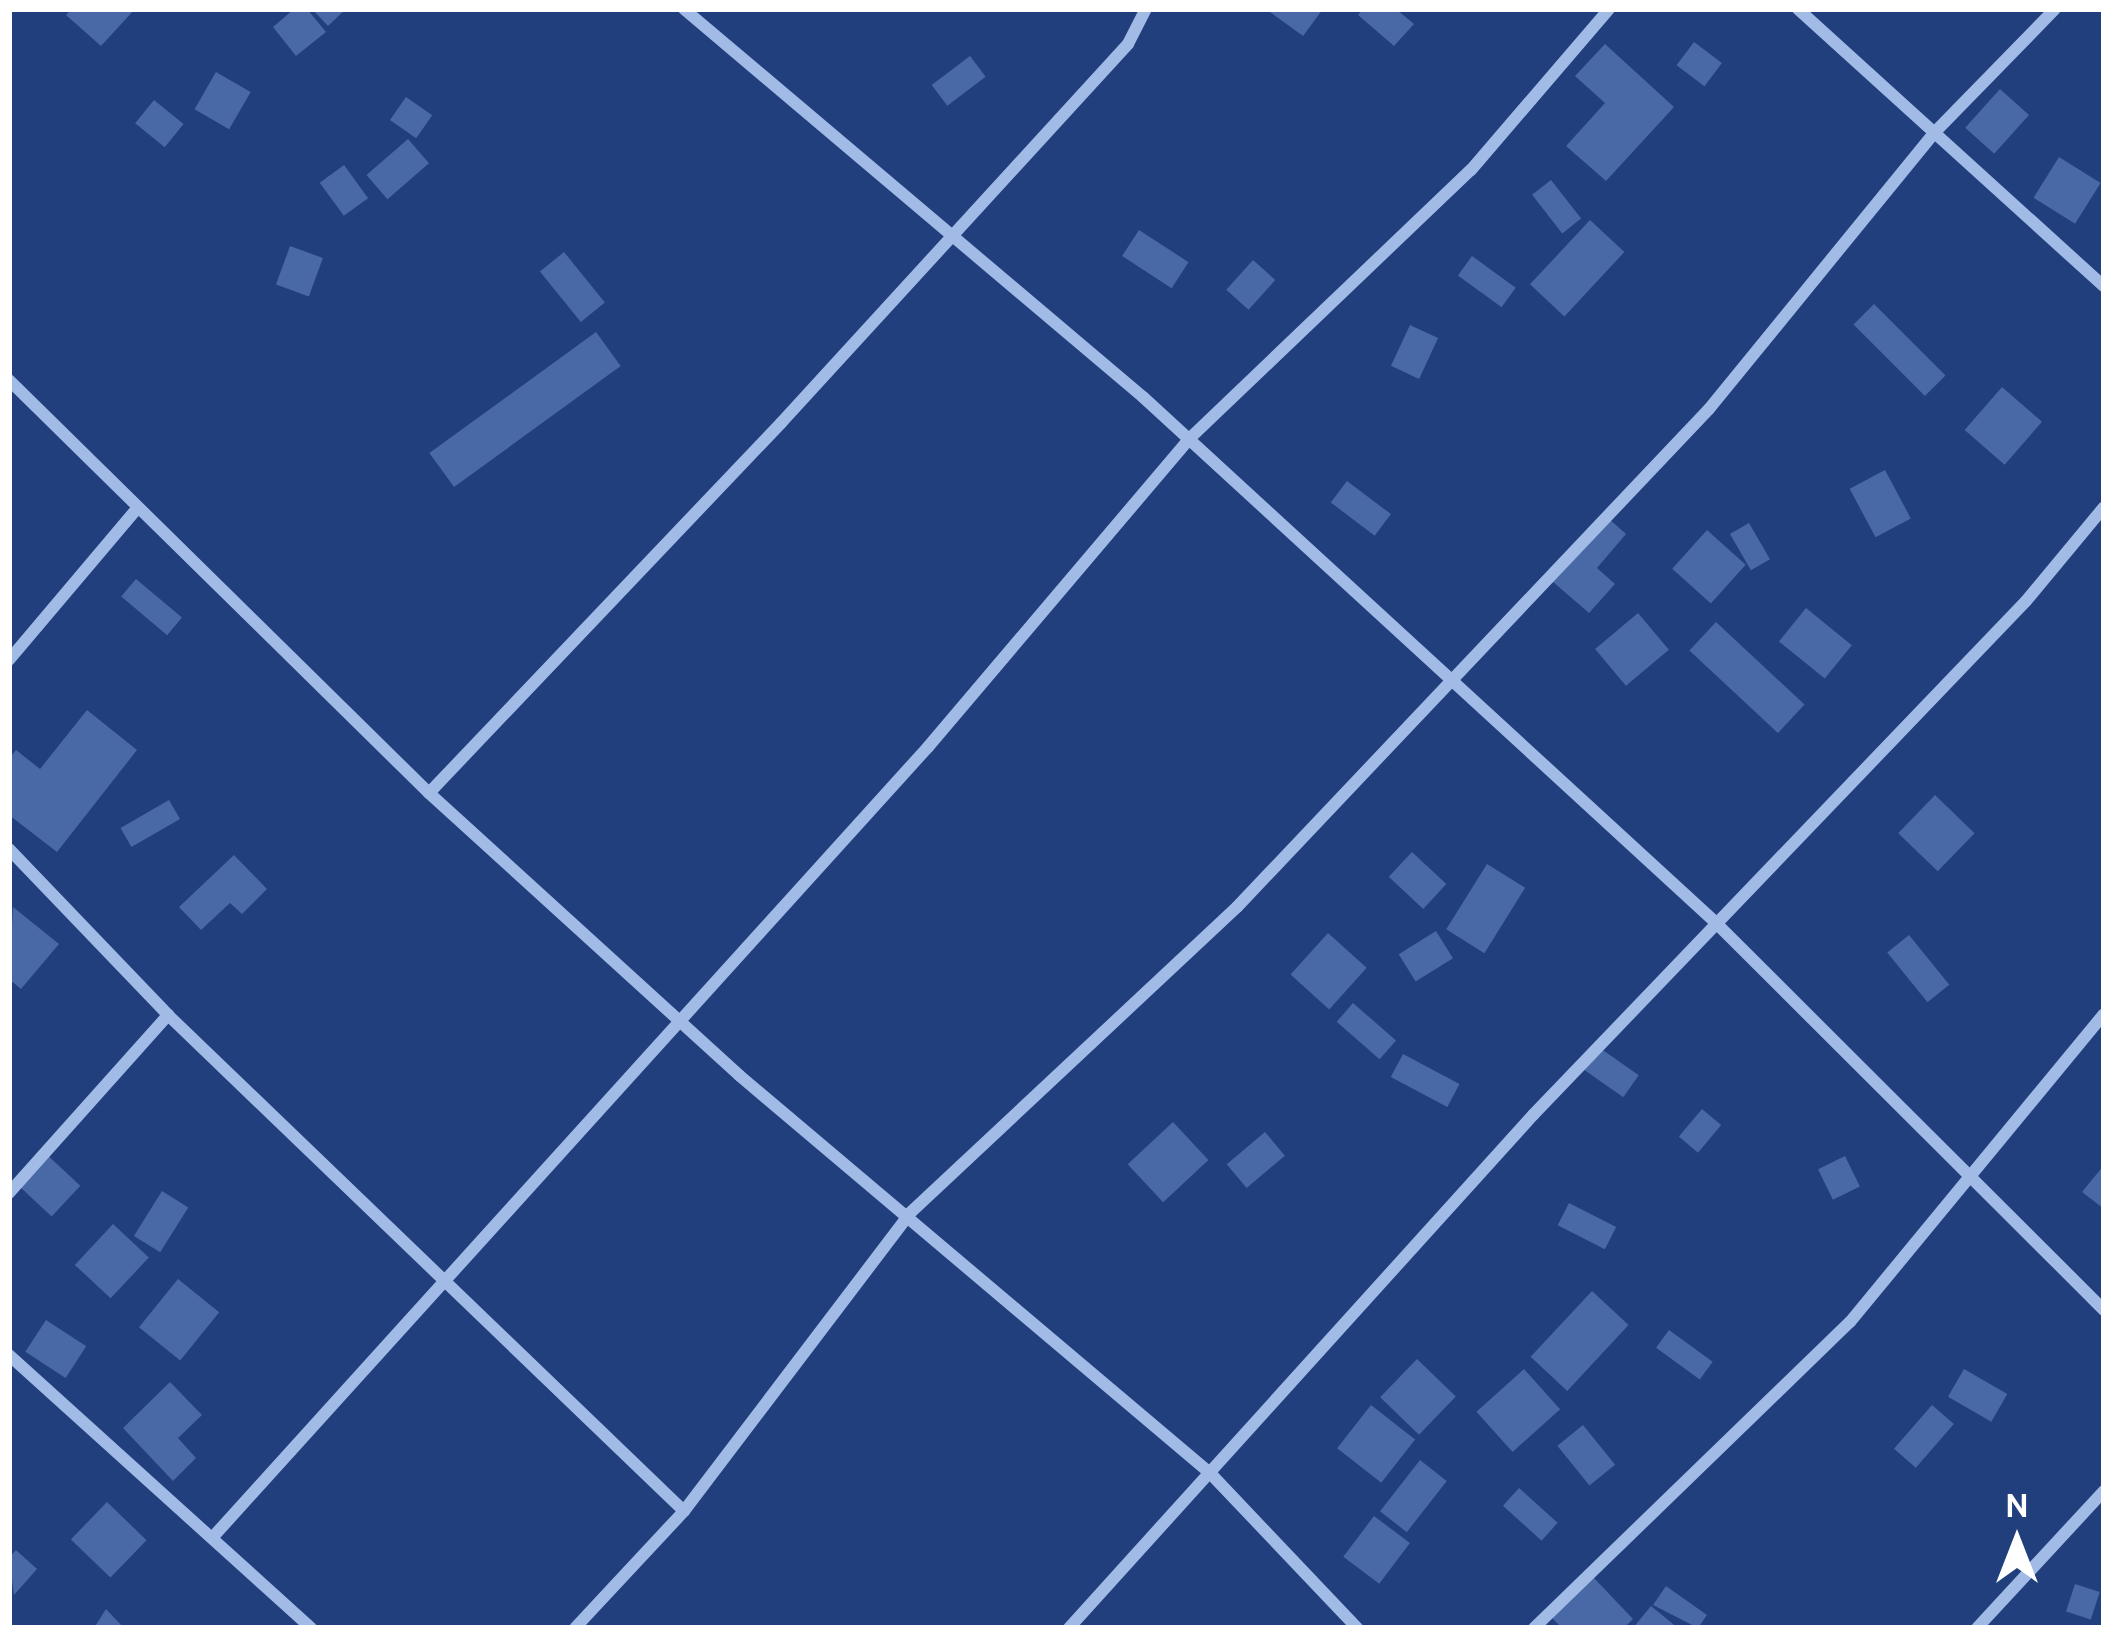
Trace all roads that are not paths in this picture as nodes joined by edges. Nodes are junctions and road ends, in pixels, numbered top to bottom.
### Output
1 (684, 9) edge
2 (1146, 9) edge
3 (1610, 9) edge
4 (1798, 9) edge
5 (2055, 9) edge
6 (1935, 132) junction
7 (947, 234) junction
8 (2104, 286) edge
9 (9, 380) edge
10 (1188, 440) junction
11 (2104, 507) edge
12 (135, 511) junction
13 (9, 660) edge
14 (1450, 682) junction
15 (429, 793) junction
16 (9, 849) edge
17 (1714, 921) junction
18 (2104, 1014) edge
19 (168, 1015) junction
20 (681, 1023) junction
21 (1972, 1172) junction
22 (9, 1192) edge
23 (910, 1213) junction
24 (446, 1284) junction
25 (2104, 1310) edge
26 (9, 1354) edge
27 (1210, 1473) junction
28 (2104, 1491) edge
29 (684, 1511) junction
30 (212, 1538) junction
31 (311, 1628) edge
32 (575, 1628) edge
33 (1070, 1628) edge
34 (1357, 1628) edge
35 (1534, 1628) edge
36 (1977, 1628) edge

1 - 7 street
2 - 7 street
3 - 10 street
4 - 6 street
5 - 6 street
6 - 8 street
6 - 14 street
7 - 10 street
7 - 15 street
9 - 12 street
10 - 14 street
10 - 20 street
11 - 17 street
12 - 13 street
12 - 15 street
14 - 17 street
14 - 23 street
15 - 20 street
16 - 19 street
17 - 21 street
17 - 27 street
18 - 21 street
19 - 22 street
19 - 24 street
20 - 23 street
20 - 24 street
21 - 25 street
21 - 35 street
23 - 27 street
23 - 29 street
24 - 29 street
24 - 30 street
26 - 30 street
27 - 33 street
27 - 34 street
28 - 36 street
29 - 32 street
30 - 31 street

